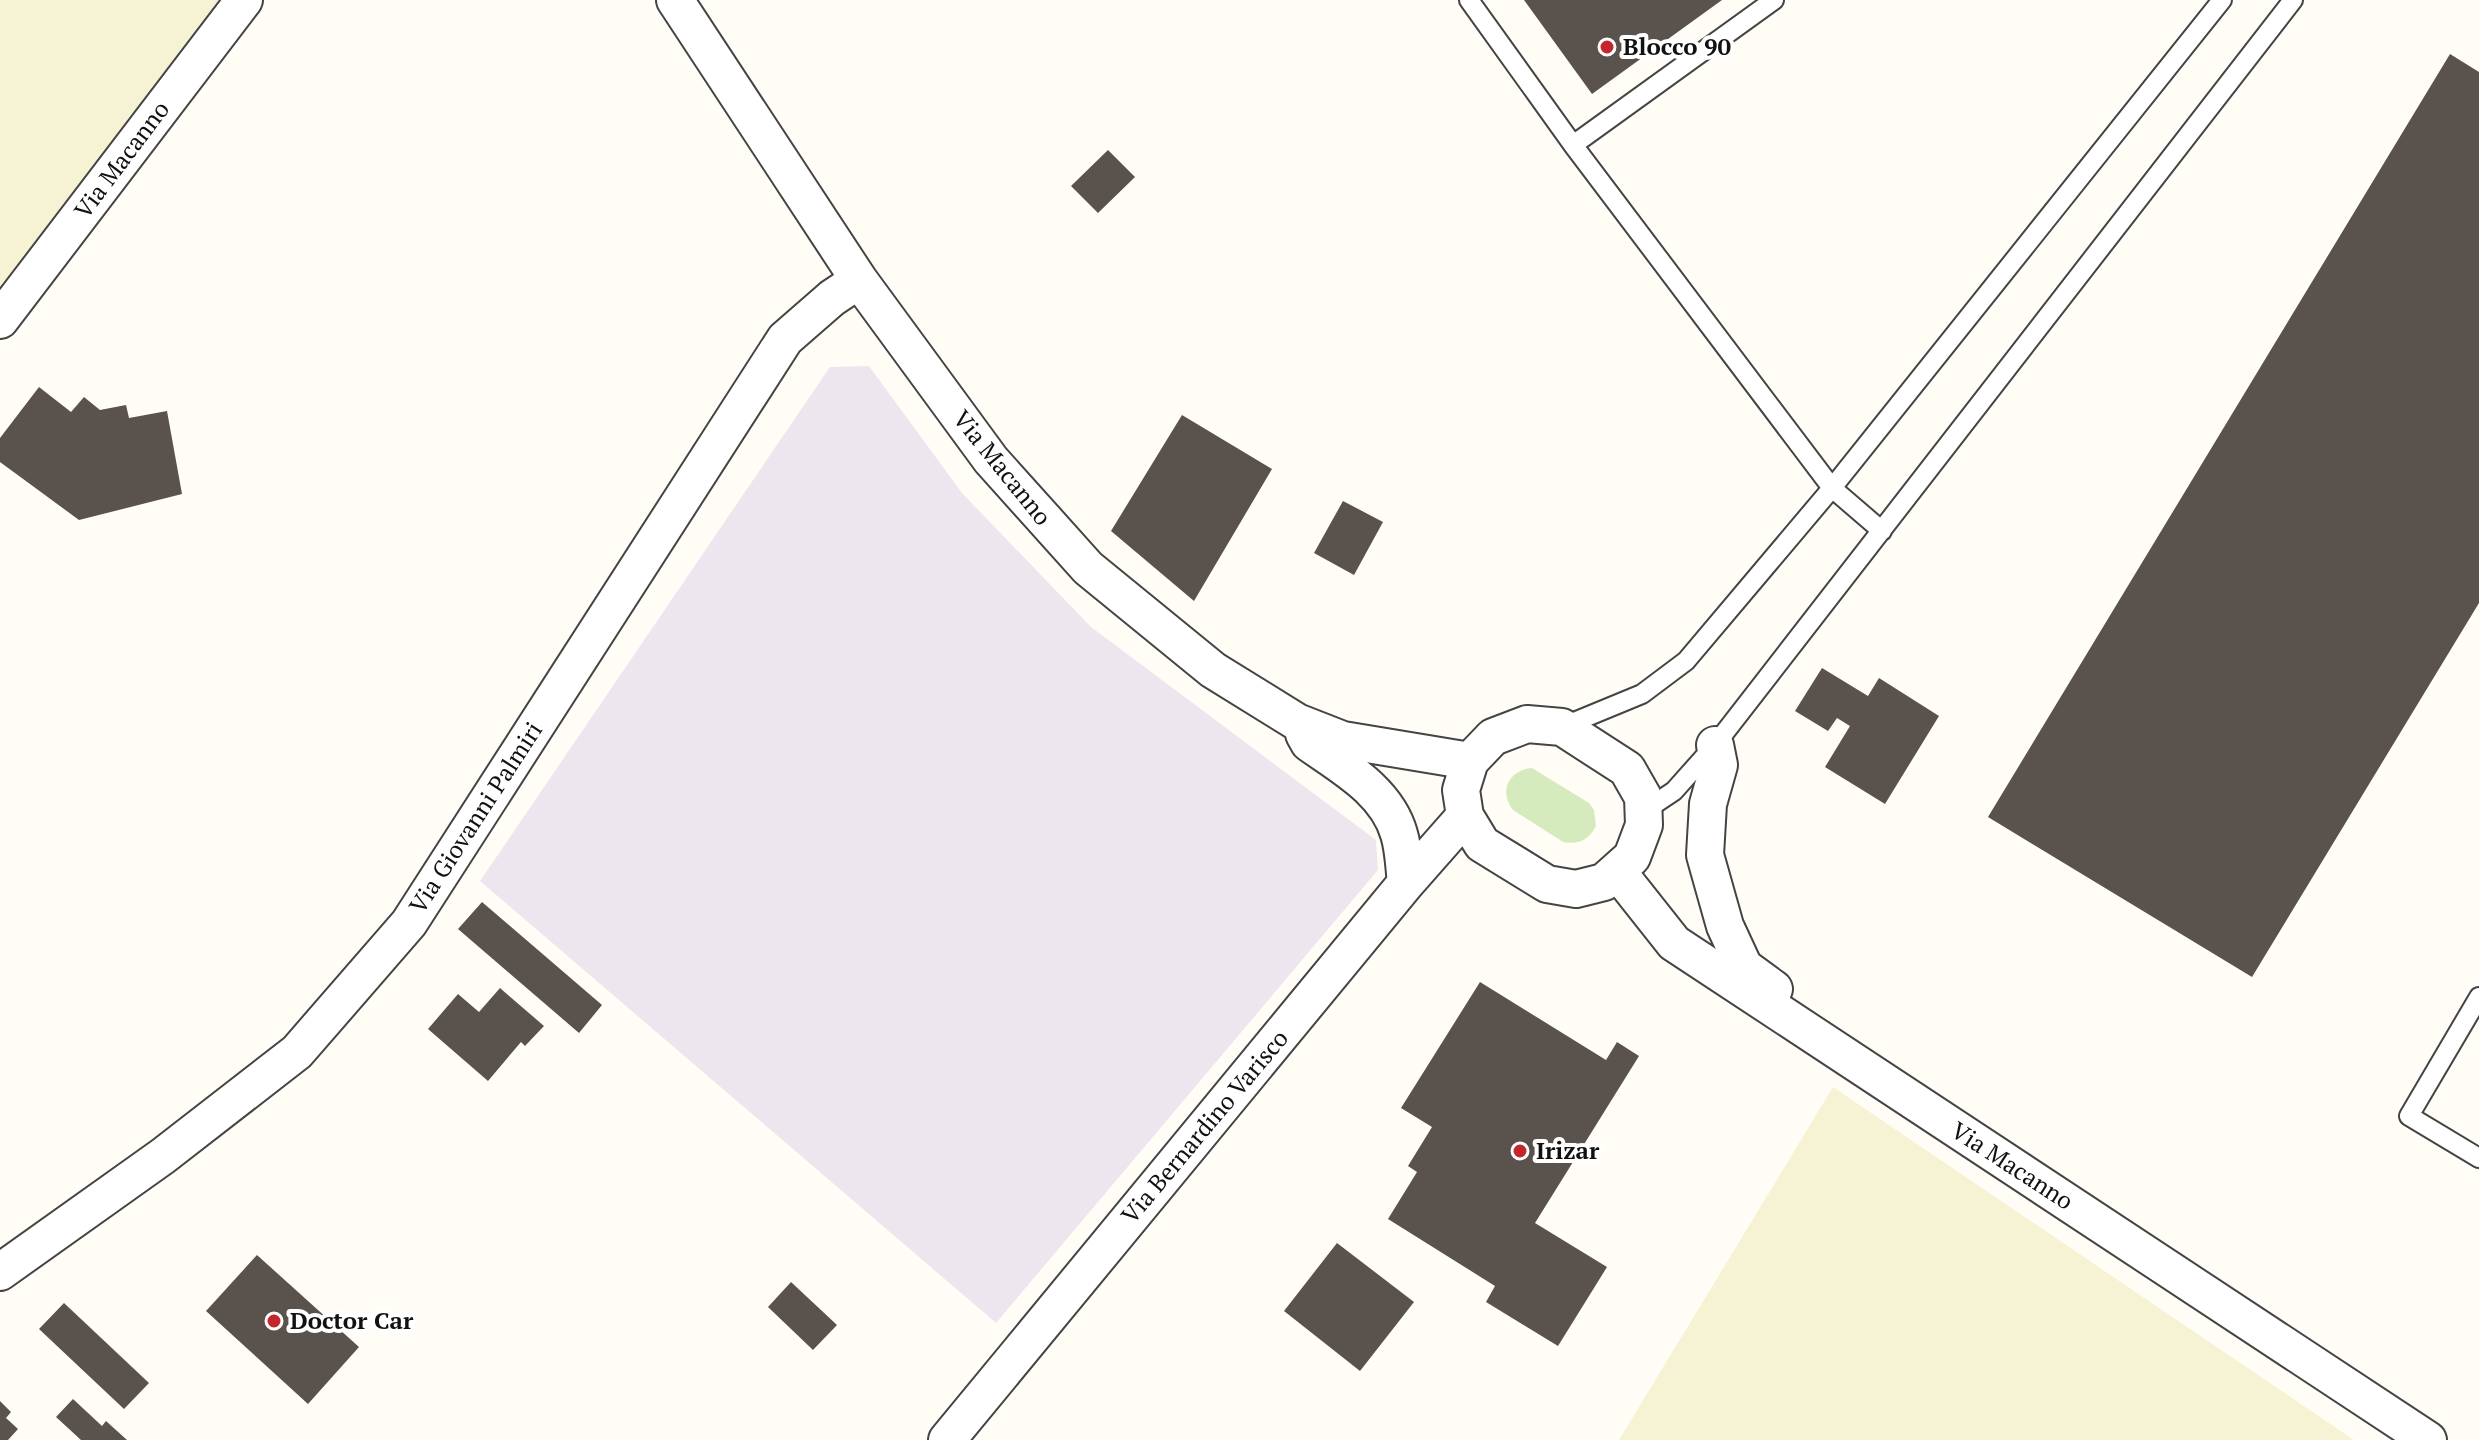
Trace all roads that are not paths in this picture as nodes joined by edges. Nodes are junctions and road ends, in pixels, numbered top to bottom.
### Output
1 (244, 0) edge
2 (675, 0) edge
3 (1469, 0) edge
4 (1774, 0) edge
5 (2222, 0) edge
6 (2293, 0) edge
7 (1573, 145) junction
8 (859, 280) junction
9 (0, 320) edge
10 (1832, 488) junction
11 (1882, 531) junction
12 (1297, 722) junction
13 (1562, 727) junction
14 (1715, 745) junction
15 (1470, 761) junction
16 (1644, 811) junction
17 (1465, 816) junction
18 (1617, 871) junction
19 (1406, 883) junction
20 (2479, 997) edge
21 (1820, 1040) junction
22 (2479, 1158) edge
23 (0, 1272) edge
24 (947, 1440) edge
25 (2428, 1440) edge

1 - 9 street, Via Macanno
2 - 8 street, Via Macanno
3 - 7 lane
4 - 7 lane
5 - 10 lane
6 - 11 lane
7 - 10 lane
8 - 12 street, Via Macanno
8 - 23 street, Via Giovanni Palmiri
10 - 11 lane
10 - 13 lane
11 - 14 lane
12 - 15 street, Via Macanno
12 - 19 street
13 - 15 street
13 - 16 street
14 - 16 lane
14 - 21 street
15 - 17 street
16 - 18 street
17 - 18 street
17 - 19 street, Via Bernardino Varisco
18 - 21 street, Via Macanno
19 - 24 street, Via Bernardino Varisco
20 - 22 lane
21 - 25 street, Via Macanno

